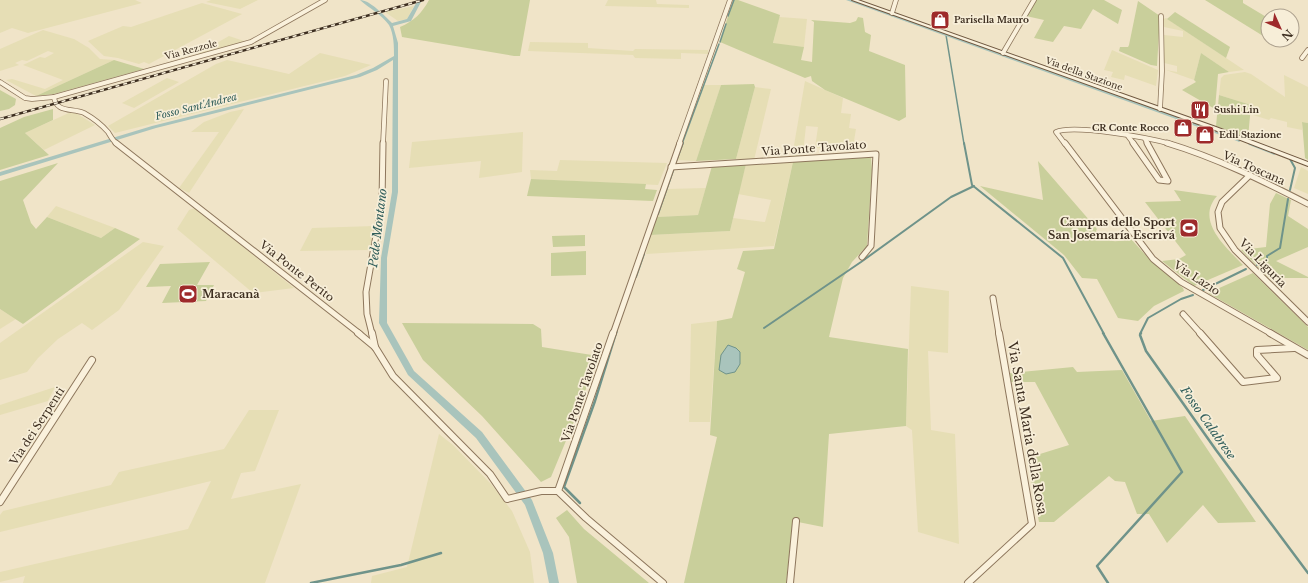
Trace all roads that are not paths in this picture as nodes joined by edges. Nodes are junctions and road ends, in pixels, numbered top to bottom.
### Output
1 (325, 0) edge
2 (730, 0) edge
3 (854, 0) edge
4 (896, 0) edge
5 (1034, 0) edge
6 (892, 13) junction
7 (1161, 16) dead end
8 (1308, 50) edge
9 (1003, 53) junction
10 (1302, 58) dead end
11 (386, 81) dead end
12 (0, 82) edge
13 (54, 97) junction
14 (1160, 109) junction
15 (1056, 132) joint
16 (1128, 136) junction
17 (1144, 139) junction
18 (1308, 164) edge
19 (671, 167) junction
20 (1250, 175) junction
21 (1308, 204) edge
22 (862, 257) dead end
23 (993, 298) dead end
24 (1183, 314) dead end
25 (1308, 322) edge
26 (375, 347) junction
27 (1295, 348) junction
28 (1308, 356) edge
29 (92, 360) dead end
30 (558, 491) junction
31 (0, 502) edge
32 (796, 521) dead end
33 (663, 583) edge
34 (790, 583) edge
35 (968, 583) edge

1 - 13 street, Via Rezzole
2 - 19 street, Via Ponte Tavolato
3 - 6 street, Via della Stazione
4 - 6 street
5 - 9 street
6 - 9 street, Via della Stazione
7 - 14 street
8 - 10 street
9 - 14 street, Via della Stazione
11 - 26 street
12 - 13 street
13 - 26 street, Via Ponte Perito
14 - 18 street, Via della Stazione
15 - 16 street, Via Toscana
15 - 27 street, Via Lazio
16 - 17 street, Via Toscana
16 - 17 street
17 - 20 street, Via Toscana
19 - 22 street, Via Ponte Tavolato
19 - 30 street, Via Ponte Tavolato
20 - 21 street, Via Toscana
20 - 25 street, Via Liguria
23 - 35 street, Via Santa Maria della Rosa
24 - 27 street
26 - 30 street, Via Ponte Perito
27 - 28 street, Via Lazio
29 - 31 street, Via dei Serpenti
30 - 33 street
32 - 34 street

